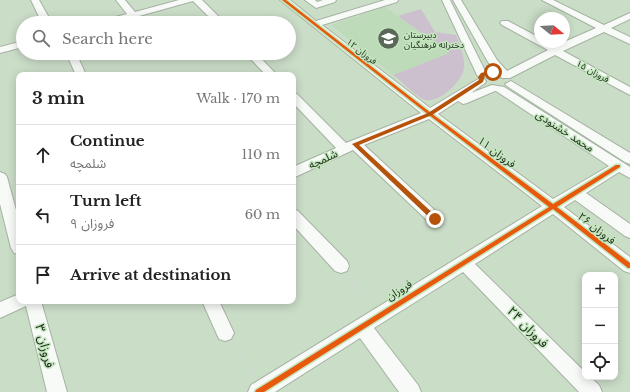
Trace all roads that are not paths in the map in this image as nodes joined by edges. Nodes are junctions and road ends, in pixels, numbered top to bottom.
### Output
1 (35, 0) edge
2 (120, 0) edge
3 (189, 0) edge
4 (197, 0) edge
5 (284, 0) edge
6 (309, 0) edge
7 (332, 0) edge
8 (394, 0) edge
9 (446, 0) edge
10 (457, 0) edge
11 (546, 0) edge
12 (378, 2) edge
13 (349, 14) junction
14 (133, 15) junction
15 (43, 16) edge
16 (129, 16) edge
17 (213, 16) edge
18 (630, 16) edge
19 (505, 23) road end
20 (315, 24) junction
21 (604, 28) junction
22 (534, 39) edge
23 (630, 41) edge
24 (16, 46) edge
25 (552, 48) edge
26 (0, 50) edge
27 (556, 50) junction
28 (74, 60) edge
29 (257, 60) edge
30 (79, 72) edge
31 (269, 72) edge
32 (481, 78) junction
33 (503, 82) junction
34 (630, 92) edge
35 (296, 99) edge
36 (430, 114) junction
37 (350, 147) junction
38 (624, 163) edge
39 (296, 172) edge
40 (630, 173) edge
41 (0, 177) edge
42 (575, 192) junction
43 (552, 206) junction
44 (296, 218) edge
45 (435, 219) road end
46 (630, 232) edge
47 (16, 237) edge
48 (468, 259) junction
49 (341, 266) road end
50 (630, 266) edge
51 (16, 303) edge
52 (34, 304) edge
53 (211, 304) edge
54 (0, 310) edge
55 (362, 326) junction
56 (225, 333) road end
57 (260, 390) edge
58 (57, 392) edge
59 (411, 392) edge
60 (592, 392) edge

1 - 15 street
2 - 14 street
3 - 14 street
4 - 17 street
5 - 20 street, فروزان ۱۲
6 - 7 street
7 - 13 street
8 - 12 street
9 - 32 street
10 - 33 street, محمد خشنودی
11 - 21 street
12 - 13 street
13 - 20 street
14 - 16 street
18 - 21 street
19 - 22 street, فروزان ۱۵
20 - 36 street, فروزان ۱۲
21 - 23 street
21 - 27 street
24 - 26 street
25 - 27 street, فروزان ۱۵
27 - 33 street
27 - 34 street, فروزان ۱۵
28 - 30 street
29 - 31 street
32 - 33 street
32 - 33 street
32 - 36 street, شلمچه
33 - 36 street
33 - 38 street, محمد خشنودی
35 - 37 street
36 - 37 street, شلمچه
36 - 43 street, فروزان ۱۱
37 - 39 street, شلمچه
37 - 45 street
38 - 40 street, محمد خشنودی
38 - 42 street, فروزان
41 - 47 street
42 - 43 street, فروزان
42 - 46 street
43 - 48 street, فروزان
43 - 50 street, فروزان ۲۶
44 - 49 street
48 - 55 street, فروزان
48 - 60 street, فروزان ۲۴
51 - 54 street
52 - 58 street, فروزان ۳
53 - 56 street
55 - 57 street, فروزان
55 - 59 street

